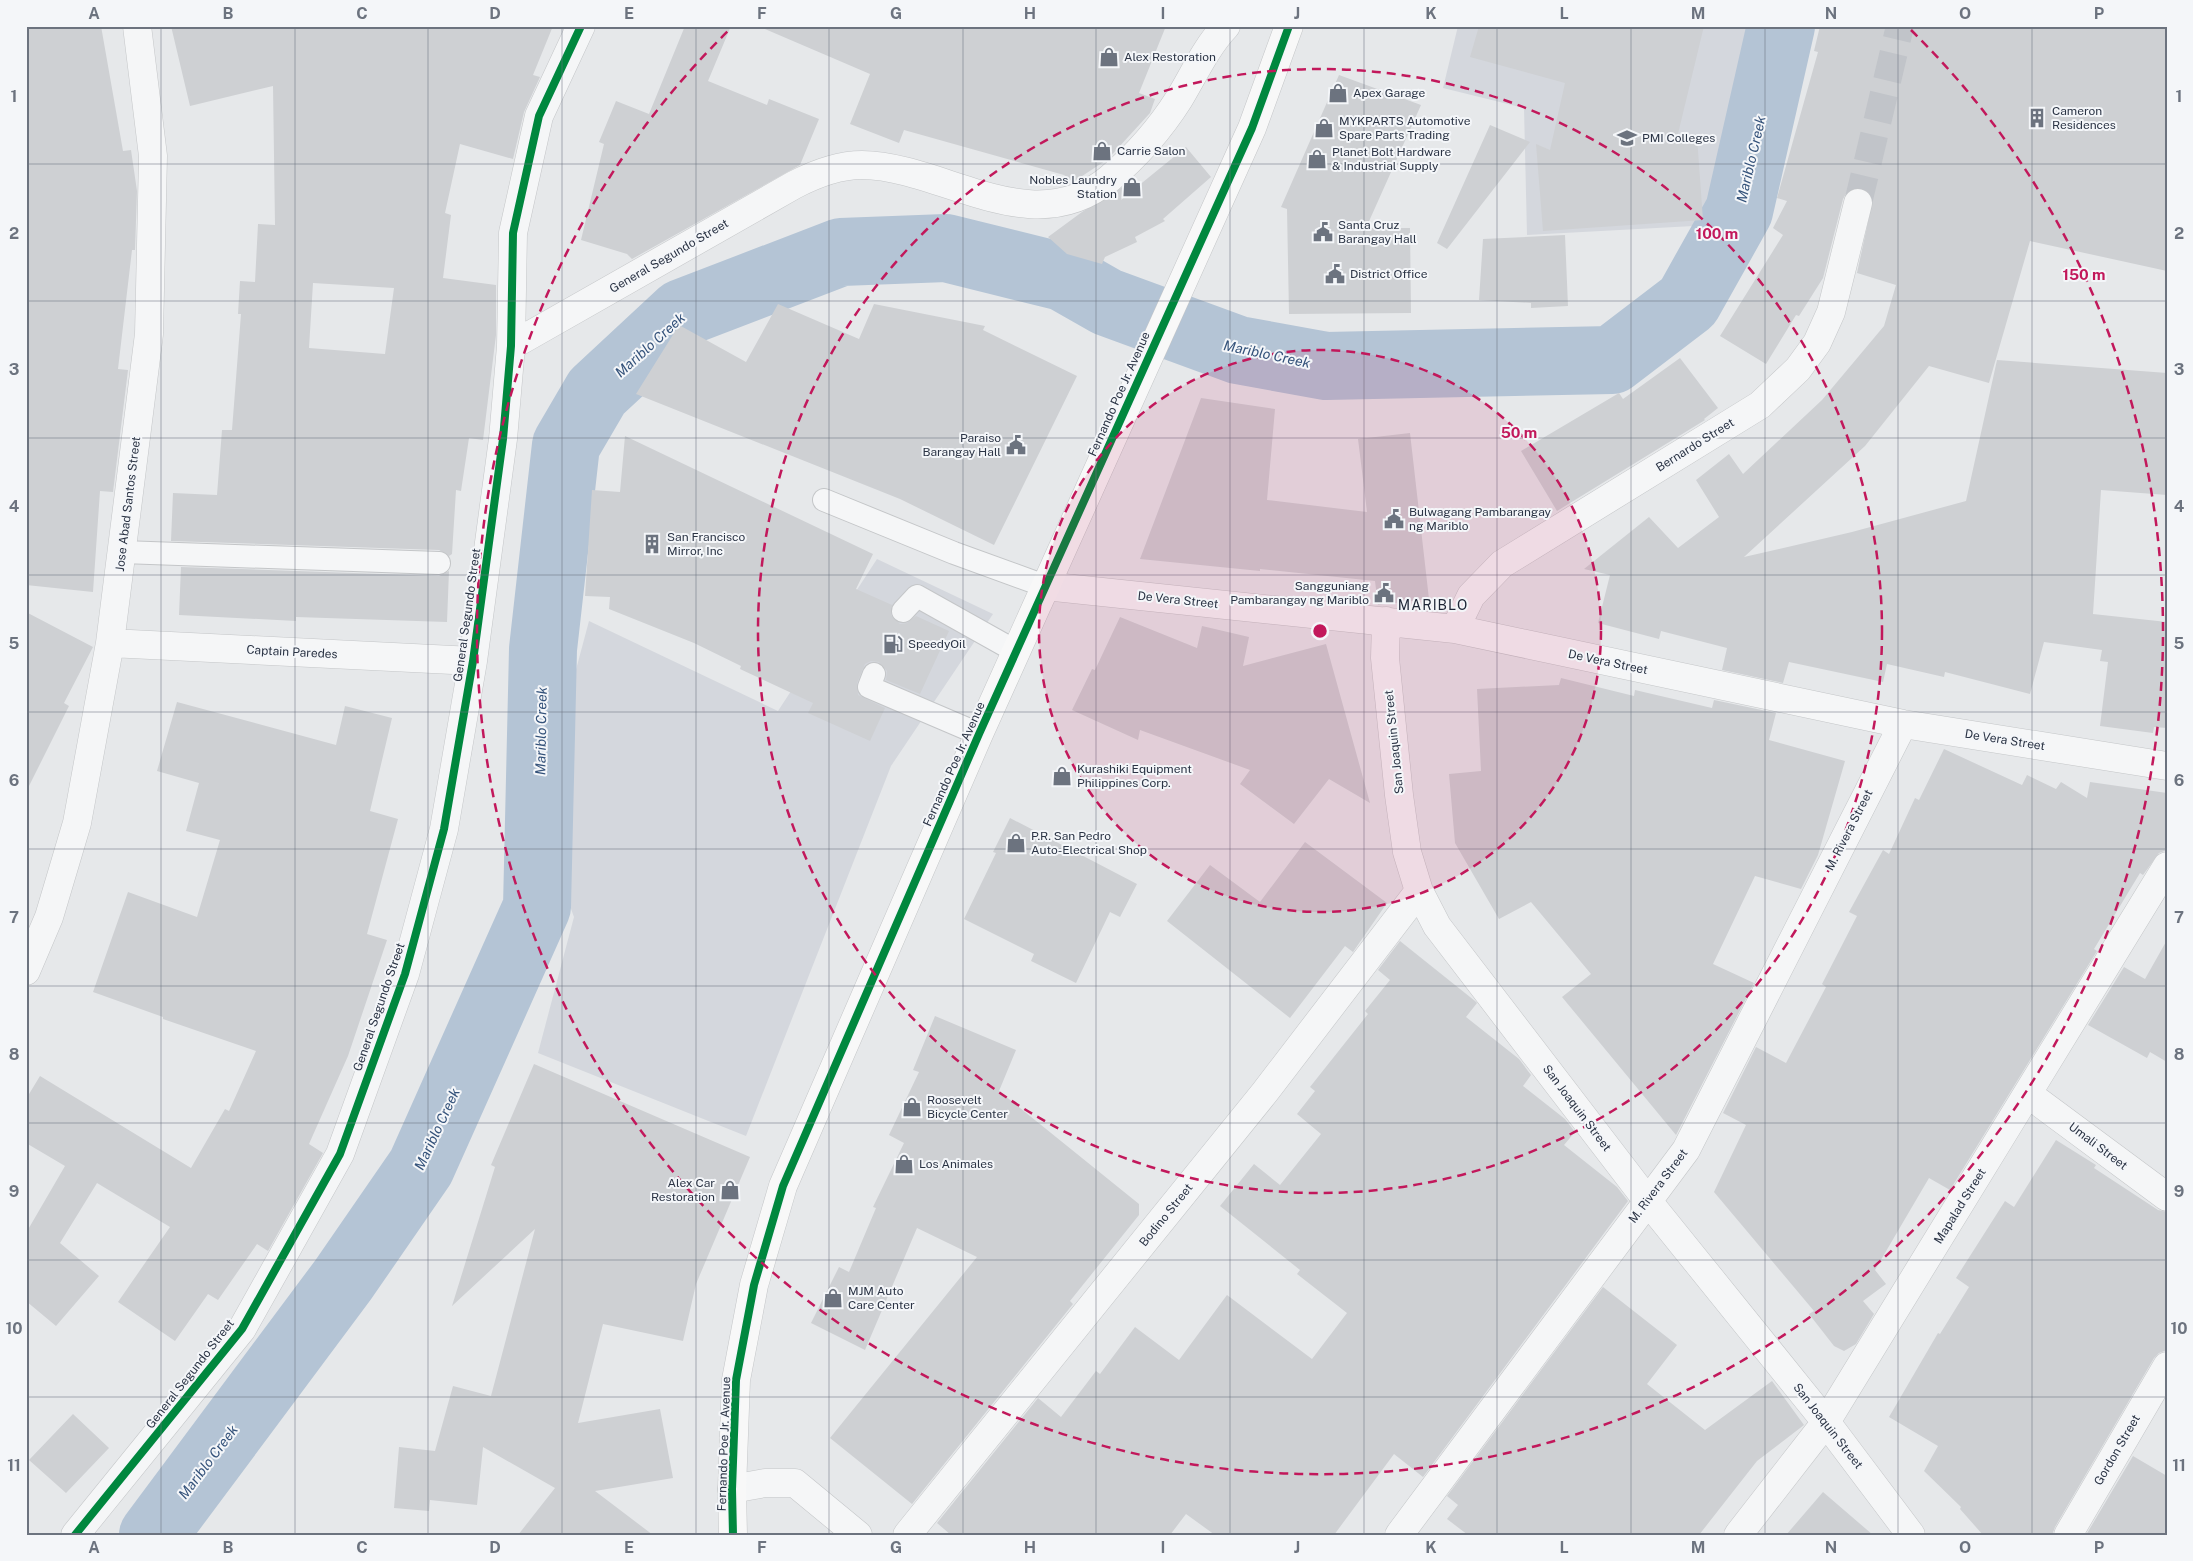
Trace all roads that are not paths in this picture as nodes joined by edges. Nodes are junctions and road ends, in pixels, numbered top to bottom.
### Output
1 (137, 26) edge
2 (581, 26) edge
3 (1226, 26) edge
4 (1289, 26) edge
5 (1858, 203) tunnel mouth
6 (511, 346) junction
7 (824, 500) dead end
8 (122, 552) junction
9 (439, 563) dead end
10 (1045, 586) junction
11 (904, 611) dead end
12 (1386, 621) junction
13 (1455, 629) junction
14 (110, 643) junction
15 (1016, 652) junction
16 (473, 662) junction
17 (874, 674) dead end
18 (1903, 724) junction
19 (979, 734) junction
20 (2167, 766) edge
21 (2167, 866) edge
22 (1419, 891) junction
23 (26, 971) edge
24 (2028, 1094) junction
25 (2167, 1197) edge
26 (1647, 1200) junction
27 (2167, 1366) edge
28 (1826, 1422) junction
29 (732, 1489) junction
30 (76, 1535) edge
31 (733, 1535) edge
32 (858, 1535) edge
33 (907, 1535) edge
34 (1398, 1535) edge
35 (1738, 1535) edge
36 (1911, 1535) edge
37 (2068, 1535) edge

1 - 8 street, Jose Abad Santos Street
2 - 6 street
3 - 6 street, General Segundo Street
4 - 10 main road, Fernando Poe Jr. Avenue
5 - 13 street, Bernardo Street
6 - 16 street, General Segundo Street
7 - 10 lane
8 - 9 lane
8 - 14 street, Jose Abad Santos Street
10 - 12 street, De Vera Street
10 - 15 main road, Fernando Poe Jr. Avenue
11 - 15 lane
12 - 13 street, De Vera Street
12 - 22 street, San Joaquin Street
13 - 18 street, De Vera Street
14 - 16 street, Captain Paredes
14 - 23 street, Jose Abad Santos Street
15 - 19 main road, Fernando Poe Jr. Avenue
16 - 30 street, General Segundo Street
17 - 19 lane
18 - 20 street, De Vera Street
18 - 26 street, M. Rivera Street
19 - 29 main road, Fernando Poe Jr. Avenue
21 - 24 street, Mapalad Street
22 - 26 street, San Joaquin Street
22 - 33 street, Bodino Street
24 - 25 street, Umali Street
24 - 28 street, Mapalad Street
26 - 28 street, San Joaquin Street
26 - 34 street, M. Rivera Street
27 - 37 street, Gordon Street
28 - 35 street, Mapalad Street
28 - 36 street, San Joaquin Street
29 - 31 main road, Fernando Poe Jr. Avenue
29 - 32 street

